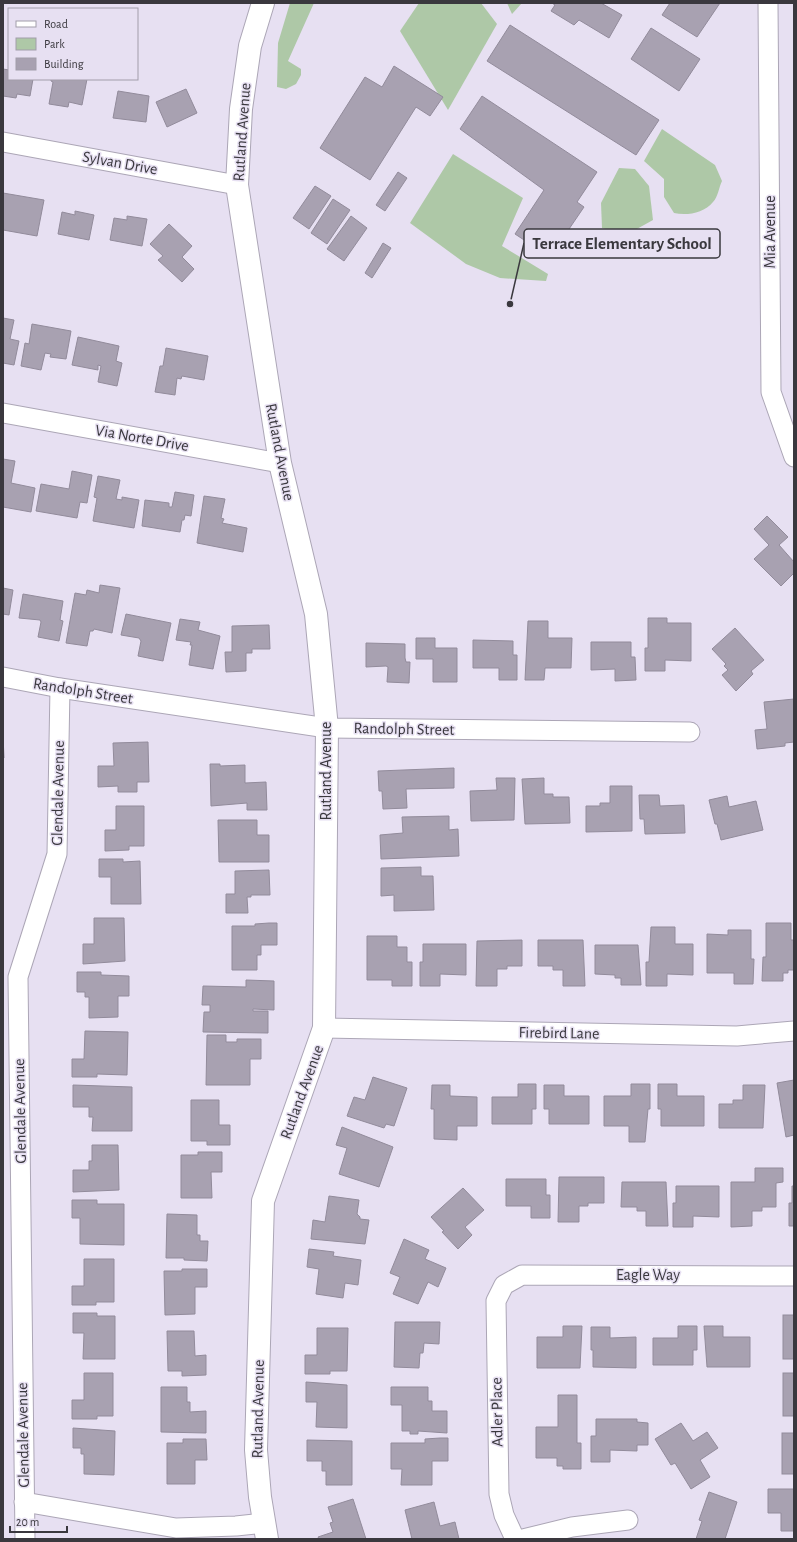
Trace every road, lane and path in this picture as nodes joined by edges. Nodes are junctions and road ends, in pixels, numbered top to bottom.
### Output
1 (263, 3) edge
2 (768, 3) edge
3 (3, 142) edge
4 (237, 185) junction
5 (3, 413) edge
6 (794, 458) edge
7 (280, 463) junction
8 (3, 676) edge
9 (60, 688) junction
10 (327, 728) junction
11 (690, 732) dead end
12 (324, 1028) junction
13 (794, 1031) edge
14 (794, 1276) edge
15 (504, 1285) joint
16 (24, 1502) junction
17 (628, 1520) dead end
18 (265, 1531) edge
19 (25, 1539) edge
20 (515, 1539) edge
21 (523, 1539) edge

1 - 4 street, Rutland Avenue
2 - 6 street, Mia Avenue
3 - 4 street, Sylvan Drive
4 - 7 street, Rutland Avenue
5 - 7 street, Via Norte Drive
7 - 10 street, Rutland Avenue
8 - 9 street, Randolph Street
9 - 10 street, Randolph Street
9 - 16 street, Glendale Avenue
10 - 11 street, Randolph Street
10 - 12 street, Rutland Avenue
12 - 13 street, Firebird Lane
12 - 18 street, Rutland Avenue
14 - 15 street, Eagle Way
15 - 20 street, Adler Place
16 - 18 street
16 - 19 street, Glendale Avenue
17 - 21 street

